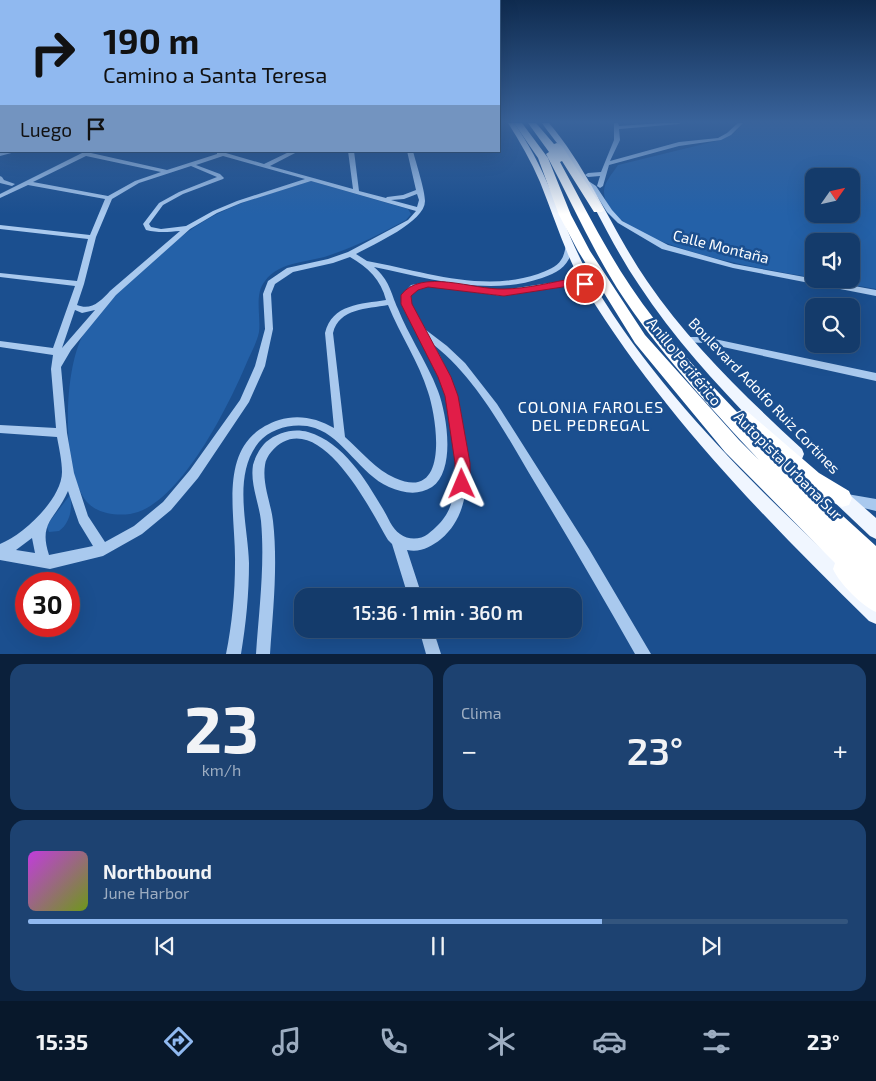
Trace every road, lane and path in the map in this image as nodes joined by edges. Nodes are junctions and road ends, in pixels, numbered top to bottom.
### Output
1 (74, 154) edge
2 (88, 154) edge
3 (91, 154) edge
4 (214, 154) edge
5 (223, 154) edge
6 (291, 154) edge
7 (351, 154) edge
8 (411, 154) edge
9 (535, 154) edge
10 (535, 154) edge
11 (545, 154) edge
12 (551, 154) edge
13 (555, 154) edge
14 (563, 154) edge
15 (568, 154) edge
16 (611, 154) edge
17 (644, 154) edge
18 (66, 158) junction
19 (74, 160) junction
20 (54, 163) junction
21 (190, 164) junction
22 (606, 164) junction
23 (63, 165) junction
24 (265, 166) junction
25 (542, 169) junction
26 (164, 171) junction
27 (604, 174) junction
28 (0, 178) edge
29 (311, 179) junction
30 (28, 183) junction
31 (587, 183) junction
32 (12, 184) junction
33 (600, 186) dead end
34 (0, 190) edge
35 (356, 191) junction
36 (420, 191) junction
37 (0, 196) edge
38 (376, 197) junction
39 (109, 198) junction
40 (420, 210) junction
41 (0, 227) edge
42 (188, 228) junction
43 (632, 230) junction
44 (610, 231) junction
45 (92, 237) junction
46 (569, 247) junction
47 (351, 254) junction
48 (367, 264) junction
49 (0, 275) edge
50 (450, 283) junction
51 (80, 284) junction
52 (591, 289) junction
53 (876, 293) edge
54 (106, 302) junction
55 (391, 302) junction
56 (73, 306) junction
57 (422, 331) junction
58 (686, 340) junction
59 (0, 344) edge
60 (57, 352) junction
61 (56, 369) junction
62 (876, 377) edge
63 (724, 401) junction
64 (0, 428) edge
65 (62, 433) junction
66 (340, 438) junction
67 (732, 446) junction
68 (68, 473) junction
69 (842, 498) junction
70 (876, 505) edge
71 (43, 518) junction
72 (876, 530) edge
73 (397, 540) junction
74 (876, 549) edge
75 (103, 550) junction
76 (0, 553) edge
77 (44, 561) junction
78 (876, 561) edge
79 (876, 575) edge
80 (876, 584) edge
81 (412, 588) edge
82 (876, 600) edge
83 (876, 614) edge
84 (429, 638) edge
85 (233, 654) edge
86 (263, 654) edge
87 (434, 654) edge
88 (644, 654) edge

1 - 18 street
2 - 19 street
3 - 26 street
4 - 21 street
5 - 24 street
6 - 24 street
7 - 35 street
8 - 36 street
9 - 25 highway, Anillo Periférico
10 - 25 main road
11 - 79 highway, Autopista Urbana Sur
12 - 78 highway, Autopista Urbana Sur
13 - 63 highway, Anillo Periférico
14 - 31 highway
15 - 31 main road, Boulevard Adolfo Ruiz Cortines
16 - 22 street
17 - 22 street
18 - 19 street
18 - 20 street
19 - 23 street
20 - 23 street
20 - 32 street
21 - 26 street
21 - 42 street
22 - 27 street
23 - 30 street
24 - 29 street
25 - 46 main road
25 - 67 highway, Anillo Periférico
26 - 39 street
27 - 31 street
27 - 33 street
28 - 32 street
29 - 35 street
29 - 42 street
30 - 37 street
30 - 39 street
31 - 43 street, Calle Montaña
31 - 44 main road, Boulevard Adolfo Ruiz Cortines
32 - 34 street
35 - 38 street
36 - 38 street
36 - 40 street
38 - 40 street
39 - 45 street
40 - 47 street
41 - 45 street
42 - 54 street
43 - 44 street
43 - 53 street, Calle Montaña
44 - 58 main road, Boulevard Adolfo Ruiz Cortines
45 - 51 street
46 - 50 street
46 - 52 main road
47 - 48 street
47 - 75 street
48 - 50 street
48 - 55 street
49 - 51 street
50 - 52 street
50 - 57 street
51 - 56 street
52 - 83 main road
54 - 56 street
54 - 61 street
55 - 66 street
55 - 66 street
56 - 60 street
57 - 73 street
57 - 88 street
58 - 62 street
58 - 69 main road, Boulevard Adolfo Ruiz Cortines
59 - 60 street
60 - 61 street
61 - 65 street
63 - 69 highway
63 - 74 highway, Anillo Periférico
64 - 65 street
65 - 68 street
66 - 85 street
67 - 80 highway, Anillo Periférico
67 - 82 highway
68 - 71 street
68 - 75 street
69 - 70 street
69 - 72 main road, Boulevard Adolfo Ruiz Cortines
71 - 76 street
71 - 77 street
73 - 81 street
73 - 86 street
75 - 77 street
76 - 77 street
84 - 87 street

